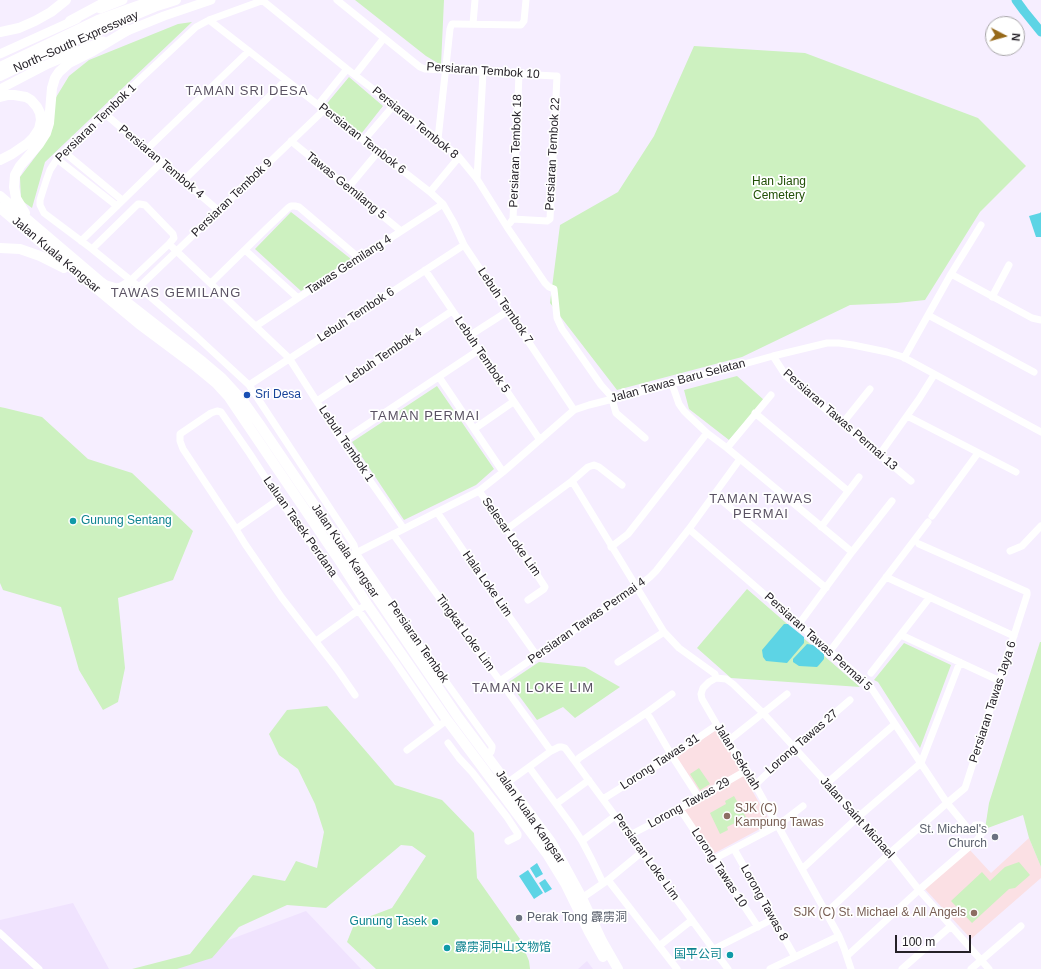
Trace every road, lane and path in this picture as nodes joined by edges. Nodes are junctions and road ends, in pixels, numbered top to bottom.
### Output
1 (58, 0) edge
2 (66, 0) edge
3 (109, 0) edge
4 (123, 0) edge
5 (154, 0) edge
6 (176, 0) edge
7 (211, 0) edge
8 (263, 0) edge
9 (337, 0) edge
10 (475, 0) edge
11 (526, 0) edge
12 (209, 20) junction
13 (70, 21) junction
14 (473, 24) junction
15 (0, 26) edge
16 (128, 30) junction
17 (0, 32) edge
18 (384, 38) junction
19 (249, 51) junction
20 (0, 54) edge
21 (0, 66) edge
22 (347, 69) junction
23 (446, 71) junction
24 (483, 73) junction
25 (519, 74) junction
26 (355, 75) junction
27 (0, 76) edge
28 (557, 76) joint
29 (286, 80) junction
30 (0, 89) edge
31 (0, 97) edge
32 (318, 105) junction
33 (394, 105) junction
34 (324, 110) junction
35 (104, 113) junction
36 (438, 139) junction
37 (364, 140) junction
38 (291, 141) junction
39 (146, 150) junction
40 (64, 152) junction
41 (378, 152) junction
42 (459, 157) junction
43 (57, 159) junction
44 (0, 160) edge
45 (161, 163) junction
46 (477, 180) junction
47 (183, 181) junction
48 (348, 188) junction
49 (132, 192) junction
50 (430, 192) junction
51 (0, 196) edge
52 (122, 200) junction
53 (441, 202) junction
54 (140, 204) junction
55 (117, 206) junction
56 (0, 208) edge
57 (219, 211) junction
58 (513, 219) junction
59 (981, 225) dead end
60 (36, 227) junction
61 (507, 227) junction
62 (401, 231) junction
63 (81, 241) junction
64 (169, 244) junction
65 (464, 245) junction
66 (0, 248) edge
67 (92, 249) junction
68 (245, 250) junction
69 (177, 251) junction
70 (359, 258) junction
71 (1009, 265) dead end
72 (425, 270) junction
73 (77, 273) junction
74 (951, 274) junction
75 (131, 280) junction
76 (101, 282) junction
77 (211, 283) junction
78 (139, 287) junction
79 (992, 297) junction
80 (298, 298) junction
81 (127, 303) junction
82 (452, 311) junction
83 (508, 311) junction
84 (928, 315) junction
85 (1041, 320) edge
86 (256, 326) junction
87 (469, 336) junction
88 (479, 350) junction
89 (773, 356) junction
90 (289, 358) junction
91 (904, 358) junction
92 (1034, 372) dead end
93 (934, 375) junction
94 (438, 377) junction
95 (672, 384) junction
96 (249, 385) junction
97 (870, 389) dead end
98 (771, 395) dead end
99 (612, 399) junction
100 (317, 402) junction
101 (513, 402) junction
102 (574, 410) junction
103 (755, 413) junction
104 (907, 416) junction
105 (842, 424) junction
106 (260, 425) junction
107 (474, 429) junction
108 (707, 432) junction
109 (1041, 432) edge
110 (645, 438) dead end
111 (540, 440) junction
112 (342, 441) junction
113 (261, 446) junction
114 (727, 448) junction
115 (978, 453) junction
116 (250, 454) junction
117 (880, 454) junction
118 (280, 455) junction
119 (740, 459) junction
120 (503, 472) junction
121 (1016, 472) dead end
122 (859, 477) dead end
123 (572, 481) junction
124 (911, 481) dead end
125 (622, 485) dead end
126 (479, 491) junction
127 (848, 491) junction
128 (714, 494) junction
129 (279, 499) junction
130 (892, 501) dead end
131 (437, 512) junction
132 (821, 527) junction
133 (1040, 528) edge
134 (236, 529) junction
135 (404, 529) junction
136 (507, 529) junction
137 (689, 529) junction
138 (394, 534) junction
139 (919, 544) dead end
140 (611, 547) junction
141 (1010, 551) dead end
142 (852, 552) junction
143 (353, 555) junction
144 (341, 563) junction
145 (886, 577) junction
146 (636, 588) junction
147 (826, 588) junction
148 (930, 598) junction
149 (528, 600) dead end
150 (366, 604) junction
151 (358, 610) junction
152 (799, 624) junction
153 (664, 632) junction
154 (901, 635) junction
155 (1014, 636) junction
156 (316, 641) junction
157 (830, 651) junction
158 (537, 656) junction
159 (618, 662) dead end
160 (960, 662) junction
161 (871, 673) dead end
162 (715, 675) junction
163 (500, 681) junction
164 (1000, 681) junction
165 (672, 694) dead end
166 (786, 694) dead end
167 (355, 695) dead end
168 (850, 700) dead end
169 (646, 713) junction
170 (763, 713) junction
171 (443, 723) junction
172 (895, 724) junction
173 (717, 725) junction
174 (728, 741) junction
175 (448, 743) dead end
176 (465, 744) junction
177 (794, 748) junction
178 (407, 750) dead end
179 (454, 750) junction
180 (551, 751) junction
181 (672, 756) junction
182 (576, 762) junction
183 (921, 763) junction
184 (529, 767) junction
185 (747, 770) junction
186 (589, 780) junction
187 (507, 783) junction
188 (826, 784) junction
189 (755, 785) junction
190 (699, 798) junction
191 (603, 799) junction
192 (946, 803) junction
193 (556, 804) junction
194 (802, 806) dead end
195 (680, 809) junction
196 (511, 814) junction
197 (615, 816) junction
198 (857, 818) junction
199 (778, 826) junction
200 (630, 835) junction
201 (508, 841) dead end
202 (582, 841) junction
203 (734, 849) junction
204 (642, 852) junction
205 (890, 854) junction
206 (714, 859) junction
207 (802, 869) junction
208 (606, 881) junction
209 (919, 890) junction
210 (582, 898) junction
211 (826, 913) junction
212 (773, 919) junction
213 (692, 920) junction
214 (951, 926) junction
215 (1021, 926) dead end
216 (758, 927) junction
217 (0, 933) edge
218 (839, 936) junction
219 (659, 946) junction
220 (714, 949) junction
221 (848, 956) junction
222 (795, 957) junction
223 (981, 960) junction
224 (726, 968) edge
225 (39, 969) edge
226 (610, 969) edge
227 (618, 969) edge
228 (677, 969) edge
229 (770, 969) edge
230 (851, 969) edge
231 (902, 969) edge
232 (972, 969) edge
233 (989, 969) edge

1 - 15 highway
2 - 17 highway
3 - 13 highway
4 - 13 main road
5 - 21 highway, North–South Expressway
6 - 27 highway, North–South Expressway
7 - 16 main road
8 - 12 street, Persiaran Tembok 1
8 - 22 street, Persiaran Tembok 8
9 - 18 street, Persiaran Tembok 10
10 - 14 street
11 - 14 street
12 - 19 street, Persiaran Tembok 6
12 - 35 street, Persiaran Tembok 1
13 - 20 main road
14 - 23 street
16 - 30 main road
16 - 60 highway
18 - 23 street, Persiaran Tembok 10
18 - 26 street
19 - 29 street, Persiaran Tembok 6
19 - 39 street
22 - 26 street, Persiaran Tembok 8
22 - 32 street
23 - 24 street, Persiaran Tembok 10
23 - 36 street
24 - 25 street, Persiaran Tembok 10
24 - 46 street
25 - 28 street, Persiaran Tembok 10
25 - 58 street, Persiaran Tembok 18
26 - 33 street, Persiaran Tembok 8
28 - 58 street, Persiaran Tembok 22
29 - 32 street, Persiaran Tembok 6
29 - 47 street
31 - 44 highway
32 - 34 street, Persiaran Tembok 6
33 - 36 street, Persiaran Tembok 8
33 - 37 street
34 - 37 street, Persiaran Tembok 6
34 - 38 street, Persiaran Tembok 9
35 - 39 street, Persiaran Tembok 4
35 - 40 street, Persiaran Tembok 1
36 - 42 street, Persiaran Tembok 8
37 - 41 street, Persiaran Tembok 6
38 - 48 street, Tawas Gemilang 5
38 - 57 street, Persiaran Tembok 9
39 - 45 street, Persiaran Tembok 4
40 - 43 street, Persiaran Tembok 1
40 - 52 street
41 - 48 street
41 - 50 street, Persiaran Tembok 6
42 - 46 street, Persiaran Tembok 8
42 - 50 street
43 - 55 street
43 - 63 street, Persiaran Tembok 1
45 - 47 street, Persiaran Tembok 4
45 - 49 street
46 - 61 street, Persiaran Tembok 8
47 - 57 street, Persiaran Tembok 4
48 - 62 street, Tawas Gemilang 5
49 - 52 street
49 - 54 street
50 - 53 street, Persiaran Tembok 6
51 - 60 highway, Jalan Kuala Kangsar
52 - 55 street
53 - 62 street, Tawas Gemilang 4
53 - 65 street, Lebuh Tembok 7
54 - 64 street
54 - 67 street
55 - 63 street
56 - 73 highway, Jalan Kuala Kangsar
57 - 69 street, Persiaran Tembok 9
58 - 61 street, Persiaran Tembok 18
59 - 74 street
60 - 76 highway, Jalan Kuala Kangsar
61 - 99 street, Persiaran Tembok 8
62 - 70 street, Tawas Gemilang 4
63 - 67 street, Persiaran Tembok 1
64 - 69 street, Lebuh Tembok 1
64 - 75 street
65 - 72 street, Lebuh Tembok 6
65 - 83 street, Lebuh Tembok 7
66 - 73 highway
67 - 75 street, Persiaran Tembok 1
68 - 70 street
68 - 77 street
68 - 80 street
69 - 77 street, Lebuh Tembok 1
69 - 78 street, Persiaran Tembok 9
70 - 80 street, Tawas Gemilang 4
71 - 79 street
72 - 82 street, Lebuh Tembok 5
72 - 90 street, Lebuh Tembok 6
73 - 113 highway, Jalan Kuala Kangsar
74 - 79 street
74 - 84 street
75 - 76 street
75 - 78 street, Persiaran Tembok 1
75 - 81 street
76 - 81 highway, Jalan Kuala Kangsar
77 - 86 street, Lebuh Tembok 1
78 - 96 street, Persiaran Tembok 1
79 - 85 street
80 - 86 street, Tawas Gemilang 4
81 - 106 highway, Jalan Kuala Kangsar
82 - 87 street, Lebuh Tembok 5
82 - 100 street, Lebuh Tembok 4
83 - 87 street
83 - 102 street, Lebuh Tembok 7
84 - 91 street
84 - 92 street
86 - 90 street, Lebuh Tembok 1
87 - 88 street, Lebuh Tembok 5
88 - 94 street
88 - 101 street, Lebuh Tembok 5
89 - 91 street, Jalan Tawas Baru Selatan
89 - 95 street, Jalan Tawas Baru Selatan
89 - 105 street, Persiaran Tawas Permai 13
90 - 96 street, Lebuh Tembok 6
90 - 100 street, Lebuh Tembok 1
91 - 93 street, Jalan Tawas Baru Selatan
93 - 104 street
93 - 109 street, Jalan Tawas Baru Selatan
94 - 107 street
94 - 112 street
95 - 99 street, Jalan Tawas Baru Selatan
95 - 108 street
96 - 143 street
97 - 105 street
98 - 103 street
99 - 102 street, Jalan Tawas Baru Selatan
99 - 110 street
100 - 112 street, Lebuh Tembok 1
101 - 107 street
101 - 111 street, Lebuh Tembok 5
102 - 111 street, Jalan Tawas Baru Selatan
103 - 114 street
103 - 127 street
104 - 115 street
104 - 117 street
105 - 117 street, Persiaran Tawas Permai 13
106 - 113 highway
106 - 118 highway, Jalan Kuala Kangsar
107 - 120 street
108 - 114 street
108 - 140 street
111 - 120 street, Jalan Tawas Baru Selatan
112 - 135 street, Lebuh Tembok 1
113 - 116 street
113 - 118 highway
113 - 144 highway, Jalan Kuala Kangsar
114 - 119 street
115 - 121 street
115 - 145 street
116 - 129 street, Laluan Tasek Perdana
116 - 134 street, Laluan Tasek Perdana
117 - 124 street, Persiaran Tawas Permai 13
118 - 143 highway, Jalan Kuala Kangsar
119 - 128 street, Persiaran Tawas Permai 4
119 - 132 street
120 - 126 street, Jalan Tawas Baru Selatan
122 - 127 street
123 - 125 street
123 - 136 street
123 - 140 street, Jalan Saint Michael
126 - 131 street, Jalan Tawas Baru Selatan
126 - 136 street, Selesar Loke Lim
127 - 132 street
128 - 137 street, Persiaran Tawas Permai 4
128 - 147 street
129 - 134 street
129 - 151 street, Laluan Tasek Perdana
130 - 142 street
131 - 135 street, Jalan Tawas Baru Selatan
131 - 158 street, Hala Loke Lim
132 - 142 street
133 - 141 street
134 - 156 street
135 - 138 street, Jalan Tawas Baru Selatan
136 - 149 street, Selesar Loke Lim
137 - 146 street, Persiaran Tawas Permai 4
137 - 152 street, Persiaran Tawas Permai 5
138 - 143 street, Jalan Tawas Baru Selatan
138 - 163 street, Tingkat Loke Lim
139 - 155 street, Persiaran Tawas Jaya 6
140 - 146 street, Jalan Saint Michael
142 - 147 street
143 - 144 street, Jalan Tawas Baru Selatan
143 - 187 highway, Jalan Kuala Kangsar
144 - 150 highway, Jalan Kuala Kangsar
145 - 148 street
145 - 157 street
146 - 153 street, Jalan Saint Michael
146 - 158 street, Persiaran Tawas Permai 4
147 - 152 street
148 - 154 street
148 - 155 street
150 - 151 street
150 - 171 highway, Jalan Kuala Kangsar
151 - 156 street
151 - 171 street, Laluan Tasek Perdana
152 - 157 street, Persiaran Tawas Permai 5
153 - 159 street
153 - 162 street, Jalan Saint Michael
154 - 160 street
154 - 161 street
155 - 164 street, Persiaran Tawas Jaya 6
156 - 167 street
157 - 172 street, Persiaran Tawas Permai 5
158 - 163 street, Persiaran Tawas Permai 4
160 - 164 street
160 - 183 street
162 - 170 street, Jalan Saint Michael
162 - 173 street, Jalan Sekolah
163 - 180 street, Tingkat Loke Lim
164 - 192 street, Persiaran Tawas Jaya 6
165 - 169 street
166 - 170 street
168 - 177 street, Lorong Tawas 27
169 - 181 street
169 - 182 street
170 - 174 street
170 - 177 street, Jalan Saint Michael
171 - 176 highway, Jalan Kuala Kangsar
171 - 178 street
172 - 183 street, Persiaran Tawas Permai 5
172 - 188 street
173 - 174 street, Jalan Sekolah
173 - 181 street, Lorong Tawas 31
174 - 185 street, Jalan Sekolah
175 - 179 street
176 - 179 street
176 - 196 highway, Jalan Kuala Kangsar
177 - 188 street, Jalan Saint Michael
177 - 189 street, Lorong Tawas 27
179 - 196 street
180 - 182 street, Persiaran Loke Lim
180 - 184 street
181 - 190 street
181 - 191 street, Lorong Tawas 31
182 - 186 street, Persiaran Loke Lim
183 - 192 street, Persiaran Tawas Permai 5
183 - 198 street
184 - 187 street
184 - 193 street
185 - 189 street, Jalan Sekolah
185 - 190 street, Lorong Tawas 29
186 - 191 street, Persiaran Loke Lim
186 - 193 street
187 - 210 highway, Jalan Kuala Kangsar
188 - 198 street, Jalan Saint Michael
189 - 199 street, Jalan Sekolah
190 - 195 street, Lorong Tawas 29
191 - 197 street, Persiaran Loke Lim
192 - 205 street, Persiaran Tawas Jaya 6
192 - 209 street, Persiaran Tawas Permai 5
193 - 202 street
194 - 199 street
195 - 200 street, Lorong Tawas 29
195 - 206 street, Lorong Tawas 10
196 - 201 street
196 - 226 highway, Jalan Kuala Kangsar
197 - 200 street, Persiaran Loke Lim
197 - 202 street
198 - 205 street, Jalan Saint Michael
198 - 207 street
199 - 203 street
199 - 207 street, Jalan Sekolah
200 - 204 street, Persiaran Loke Lim
202 - 208 street
203 - 206 street
203 - 212 street, Lorong Tawas 8
204 - 208 street
204 - 213 street, Persiaran Loke Lim
205 - 209 street, Jalan Saint Michael
205 - 211 street, Persiaran Tawas Jaya 6
206 - 216 street, Lorong Tawas 10
207 - 211 street, Jalan Sekolah
208 - 210 street
208 - 219 street
209 - 214 street, Jalan Saint Michael
209 - 221 street
210 - 227 highway, Jalan Kuala Kangsar
211 - 218 street, Jalan Sekolah
212 - 216 street
212 - 222 street, Lorong Tawas 8
213 - 219 street
213 - 220 street, Persiaran Loke Lim
214 - 223 street, Jalan Saint Michael
214 - 231 street
215 - 223 street
216 - 220 street
217 - 225 street
218 - 221 street, Jalan Sekolah
218 - 222 street
219 - 228 street
220 - 224 street, Persiaran Loke Lim
221 - 230 street, Jalan Sekolah
222 - 229 street
223 - 232 street
223 - 233 street, Jalan Saint Michael

